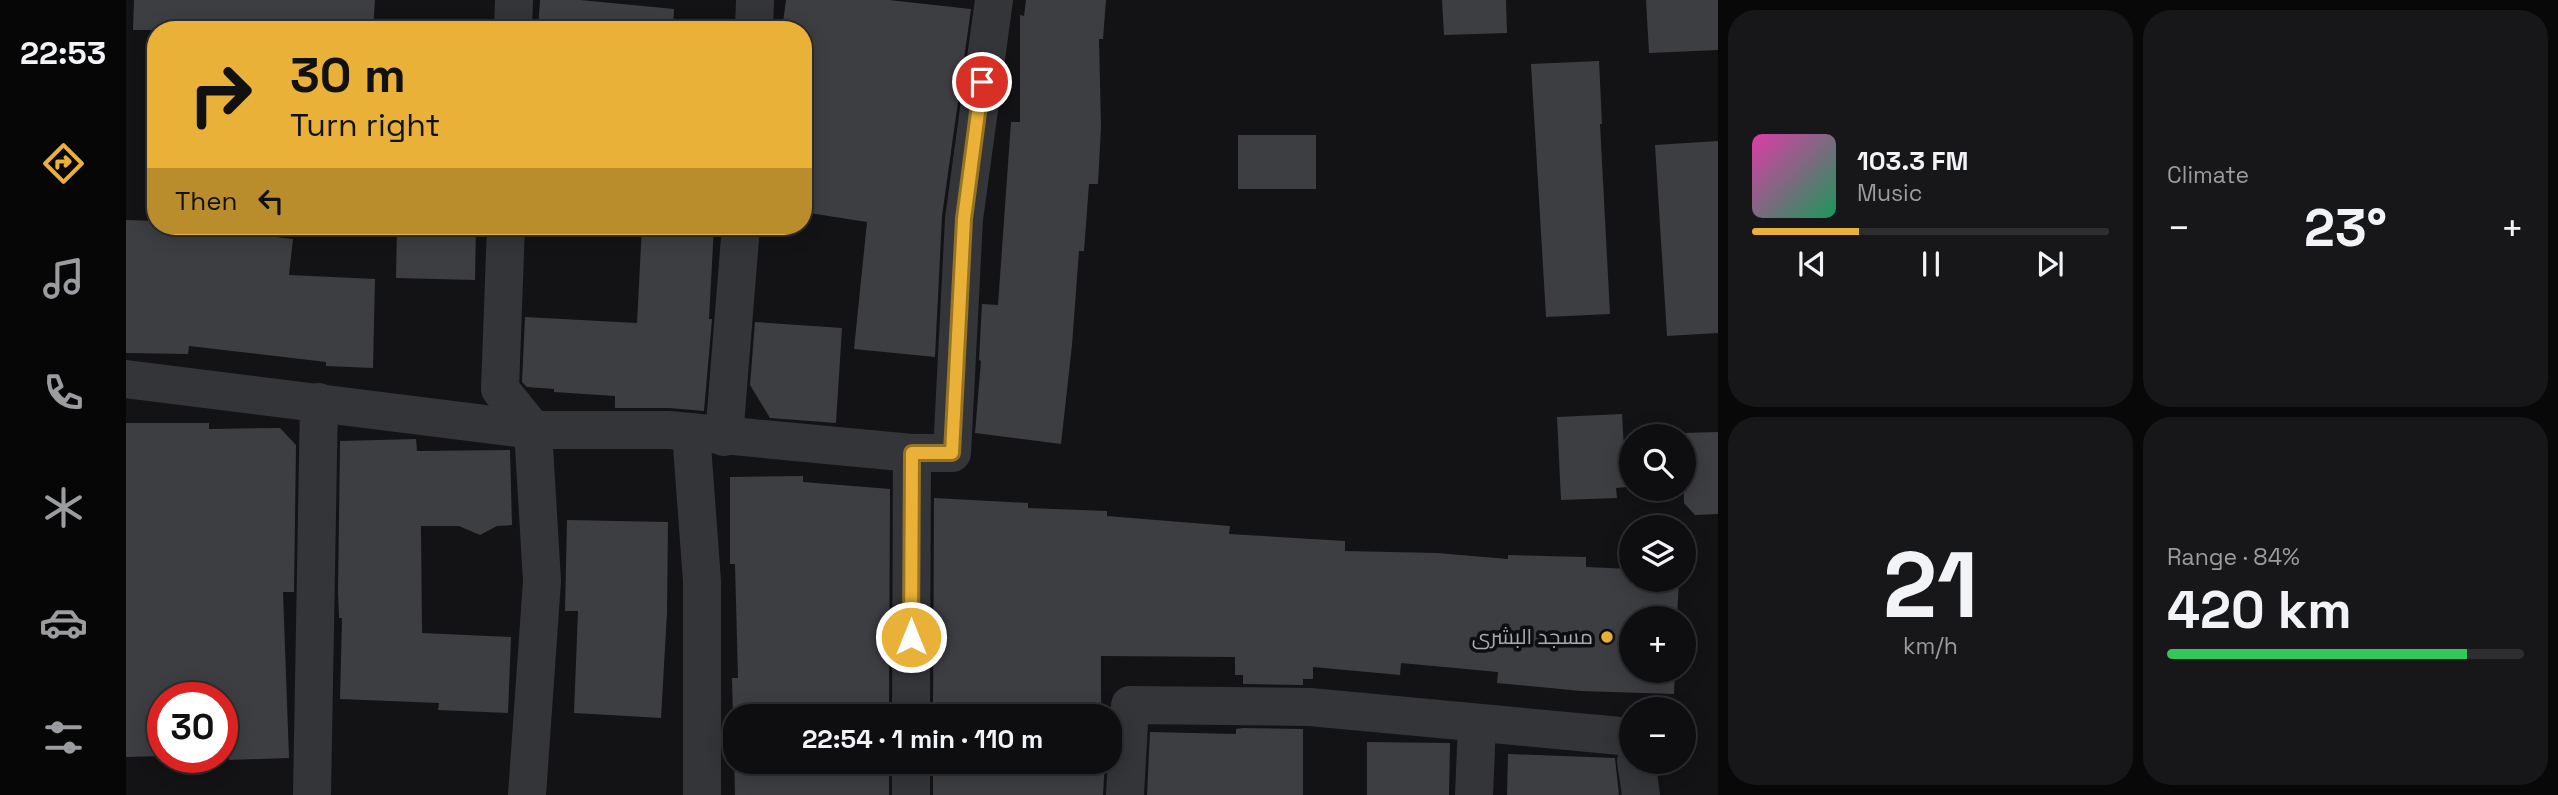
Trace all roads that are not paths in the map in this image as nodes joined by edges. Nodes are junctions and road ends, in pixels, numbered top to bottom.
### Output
1 (514, 0) edge
2 (755, 0) edge
3 (994, 0) edge
4 (513, 21) edge
5 (754, 21) edge
6 (506, 235) edge
7 (740, 235) edge
8 (126, 379) edge
9 (319, 402) junction
10 (533, 429) junction
11 (707, 434) junction
12 (912, 453) junction
13 (911, 704) edge
14 (1477, 724) junction
15 (1619, 736) edge
16 (911, 774) edge
17 (1638, 774) edge
18 (312, 795) edge
19 (527, 795) edge
20 (702, 795) edge
21 (911, 795) edge
22 (1125, 795) edge
23 (1474, 795) edge
24 (1641, 795) edge

1 - 4 street
2 - 5 street
3 - 12 street
6 - 10 street
7 - 11 street
8 - 9 street
9 - 10 street
9 - 18 street
10 - 11 street
10 - 19 street
11 - 12 street
11 - 20 street
12 - 13 street
14 - 15 street
14 - 22 street
14 - 23 street
16 - 21 street
17 - 24 street

